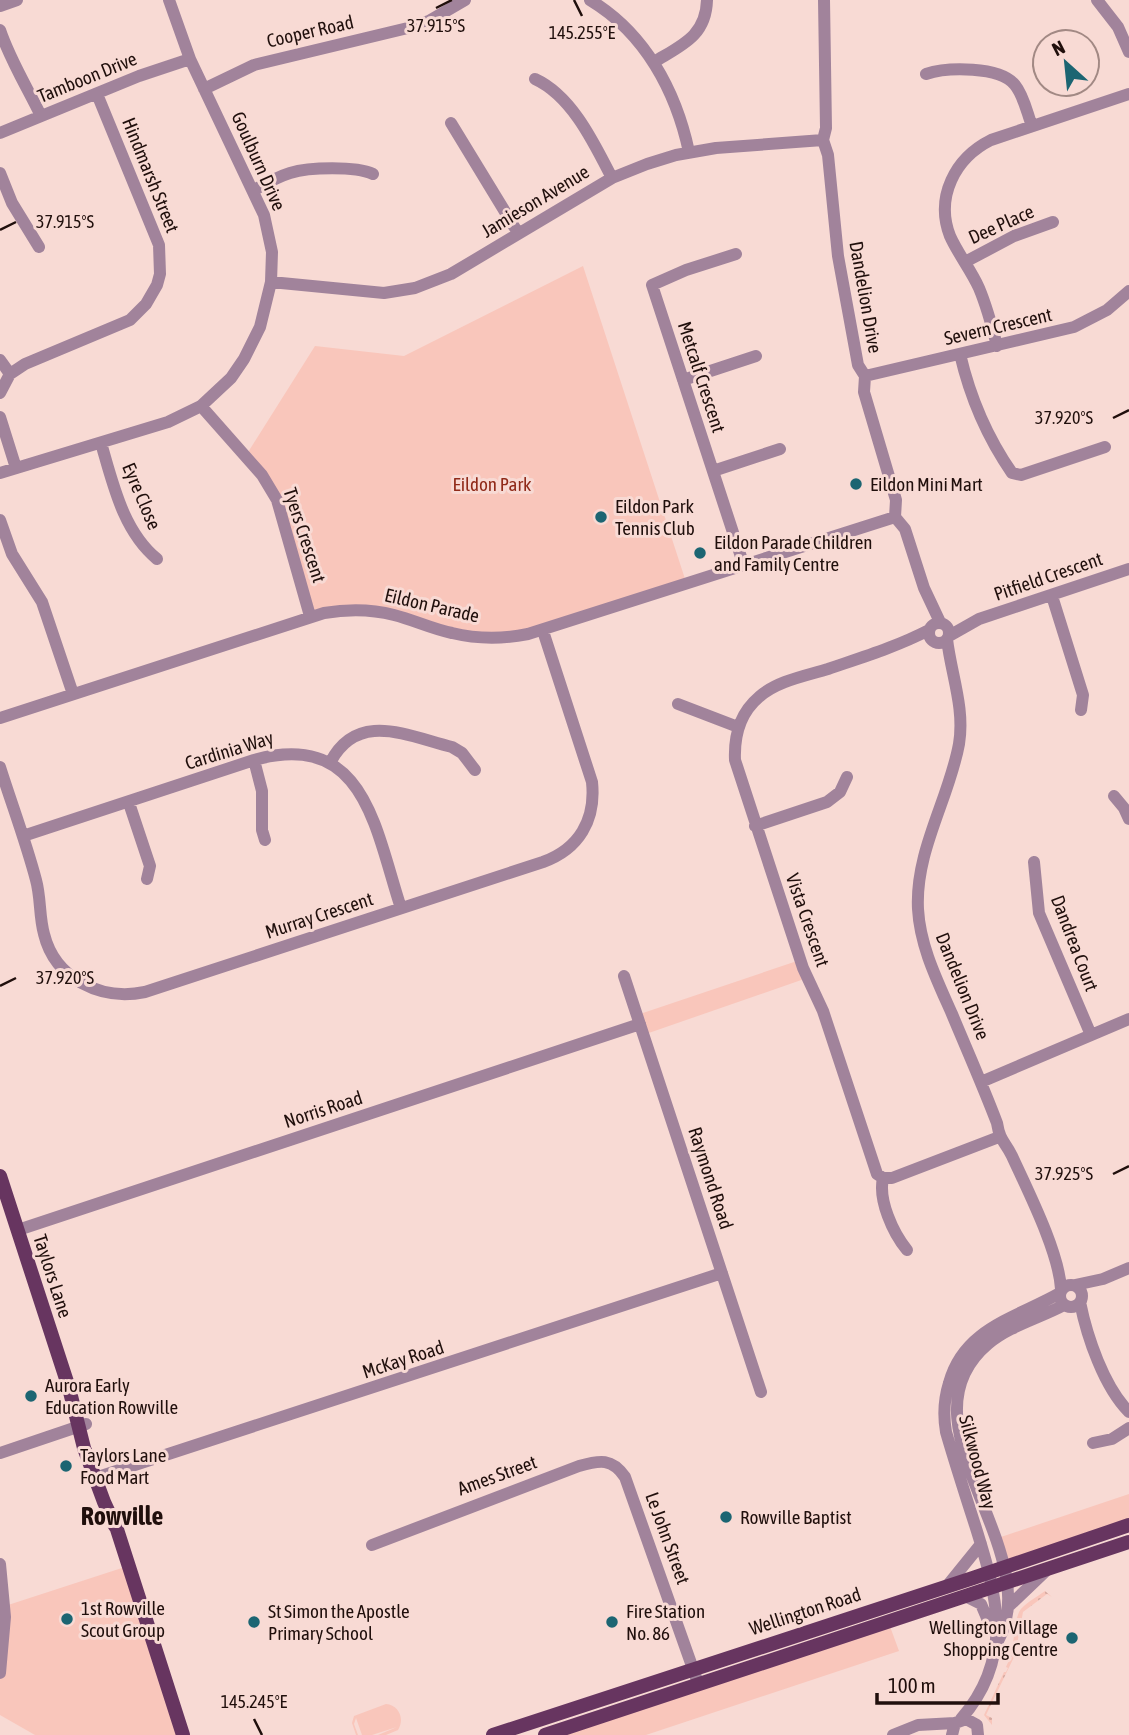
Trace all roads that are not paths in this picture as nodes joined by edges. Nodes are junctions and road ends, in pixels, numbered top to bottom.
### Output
1 (17, 0) edge
2 (169, 0) edge
3 (465, 0) edge
4 (590, 0) edge
5 (707, 0) edge
6 (824, 0) edge
7 (1097, 0) edge
8 (0, 6) edge
9 (0, 30) edge
10 (1129, 52) edge
11 (190, 59) junction
12 (654, 62) junction
13 (926, 74) dead end
14 (535, 79) dead end
15 (204, 89) junction
16 (97, 93) junction
17 (1129, 93) edge
18 (41, 116) junction
19 (451, 123) dead end
20 (1032, 126) junction
21 (0, 133) edge
22 (823, 140) junction
23 (689, 152) junction
24 (0, 173) edge
25 (373, 174) dead end
26 (612, 178) junction
27 (254, 190) junction
28 (1053, 222) dead end
29 (518, 233) junction
30 (39, 247) dead end
31 (736, 254) dead end
32 (965, 262) junction
33 (271, 282) junction
34 (1128, 294) edge
35 (998, 346) junction
36 (960, 354) junction
37 (755, 356) dead end
38 (0, 360) edge
39 (10, 374) junction
40 (865, 376) junction
41 (683, 380) junction
42 (0, 393) edge
43 (201, 407) junction
44 (0, 417) edge
45 (101, 443) junction
46 (1105, 447) dead end
47 (780, 449) dead end
48 (16, 468) junction
49 (713, 471) junction
50 (0, 474) edge
51 (1016, 475) junction
52 (1012, 489) dead end
53 (895, 517) junction
54 (0, 520) edge
55 (157, 559) dead end
56 (744, 566) junction
57 (1129, 569) edge
58 (1052, 596) junction
59 (310, 616) junction
60 (543, 631) junction
61 (939, 632) junction
62 (73, 694) junction
63 (678, 704) dead end
64 (1081, 710) dead end
65 (0, 718) edge
66 (738, 727) junction
67 (254, 760) junction
68 (330, 763) junction
69 (0, 767) edge
70 (475, 770) dead end
71 (847, 777) dead end
72 (1114, 796) dead end
73 (129, 803) junction
74 (1129, 819) edge
75 (755, 826) junction
76 (23, 836) junction
77 (265, 840) dead end
78 (1034, 862) dead end
79 (147, 879) dead end
80 (401, 908) junction
81 (624, 975) dead end
82 (1129, 1019) edge
83 (639, 1024) junction
84 (1091, 1035) junction
85 (981, 1082) junction
86 (999, 1137) junction
87 (0, 1176) edge
88 (883, 1178) junction
89 (18, 1230) junction
90 (907, 1250) dead end
91 (1129, 1268) edge
92 (722, 1273) junction
93 (1070, 1296) junction
94 (761, 1392) dead end
95 (1129, 1412) edge
96 (82, 1426) junction
97 (1129, 1428) edge
98 (1093, 1443) dead end
99 (0, 1453) edge
100 (99, 1477) junction
101 (628, 1485) joint
102 (980, 1517) junction
103 (1129, 1525) edge
104 (1129, 1542) edge
105 (981, 1544) junction
106 (372, 1545) dead end
107 (0, 1569) edge
108 (997, 1569) junction
109 (1048, 1569) junction
110 (1000, 1584) junction
111 (947, 1586) junction
112 (965, 1596) junction
113 (1009, 1606) junction
114 (996, 1644) junction
115 (694, 1669) junction
116 (0, 1673) edge
117 (698, 1683) junction
118 (972, 1706) junction
119 (955, 1728) edge
120 (978, 1730) edge
121 (183, 1735) edge
122 (493, 1735) edge
123 (545, 1735) edge
124 (892, 1735) edge

1 - 8 street
2 - 11 street, Goulburn Drive
3 - 15 street, Cooper Road
4 - 12 street
5 - 12 street
6 - 22 street, Dandelion Drive
7 - 10 street
9 - 18 street
11 - 15 street, Goulburn Drive
11 - 16 street, Tamboon Drive
12 - 23 street
13 - 20 street
14 - 26 street
15 - 27 street, Goulburn Drive
16 - 18 street, Tamboon Drive
16 - 39 street, Hindmarsh Street
17 - 20 street
18 - 21 street, Tamboon Drive
19 - 29 street
20 - 32 street
22 - 23 street, Jamieson Avenue
22 - 40 street, Dandelion Drive
23 - 26 street, Jamieson Avenue
24 - 30 street
25 - 27 street
26 - 29 street, Jamieson Avenue
27 - 33 street, Goulburn Drive
28 - 32 street, Dee Place
29 - 33 street, Jamieson Avenue
31 - 41 street, Metcalf Crescent
32 - 35 street
33 - 43 street, Goulburn Drive
34 - 35 street, Severn Crescent
35 - 36 street, Severn Crescent
36 - 40 street, Severn Crescent
36 - 51 street
37 - 41 street
38 - 39 street
39 - 42 street
40 - 53 street, Dandelion Drive
41 - 49 street, Metcalf Crescent
43 - 45 street, Goulburn Drive
43 - 59 street, Tyers Crescent
44 - 48 street
45 - 48 street, Goulburn Drive
45 - 55 street, Eyre Close
46 - 51 street
47 - 49 street
48 - 50 street, Goulburn Drive
49 - 56 street, Metcalf Crescent
51 - 52 street
53 - 56 street, Eildon Parade
53 - 61 street, Dandelion Drive
54 - 62 street
56 - 60 street, Eildon Parade
57 - 58 street, Pitfield Crescent
58 - 61 street, Pitfield Crescent
58 - 64 street
59 - 60 street, Eildon Parade
59 - 62 street, Eildon Parade
60 - 80 street, Murray Crescent
61 - 66 street
61 - 85 street, Dandelion Drive
62 - 65 street, Eildon Parade
63 - 66 street
66 - 75 street, Vista Crescent
67 - 68 street, Cardinia Way
67 - 73 street, Cardinia Way
67 - 77 street
68 - 70 street
68 - 80 street, Cardinia Way
69 - 76 street, Murray Crescent
71 - 75 street
72 - 74 street
73 - 76 street, Cardinia Way
73 - 79 street
75 - 88 street, Vista Crescent
76 - 80 street, Murray Crescent
78 - 84 street, Dandrea Court
81 - 83 street, Raymond Road
82 - 84 street
83 - 89 street, Norris Road
83 - 92 street, Raymond Road
84 - 85 street
85 - 86 street, Dandelion Drive
86 - 88 street
86 - 93 street, Dandelion Drive
87 - 89 main road, Taylors Lane
88 - 90 street
89 - 96 main road, Taylors Lane
91 - 93 street
92 - 94 street, Raymond Road
92 - 100 street, McKay Road
93 - 95 street, Dandelion Drive
93 - 102 street, Silkwood Way
96 - 99 street
96 - 100 main road, Taylors Lane
97 - 98 street
100 - 121 main road, Taylors Lane
101 - 106 street, Ames Street
101 - 115 street, Le John Street
102 - 105 street, Silkwood Way
102 - 108 street, Silkwood Way
103 - 108 main road, Wellington Road
104 - 109 main road, Wellington Road
105 - 108 street, Silkwood Way
105 - 111 street
107 - 116 street
108 - 110 street
108 - 111 main road, Wellington Road
109 - 110 main road, Wellington Road
109 - 113 street
110 - 112 main road, Wellington Road
110 - 113 street
110 - 114 street
111 - 115 main road, Wellington Road
112 - 114 street
112 - 117 main road, Wellington Road
113 - 114 street
114 - 118 street
115 - 117 street, Le John Street
115 - 122 main road, Wellington Road
117 - 123 main road, Wellington Road
118 - 119 street
118 - 120 street
119 - 120 street
119 - 124 street

